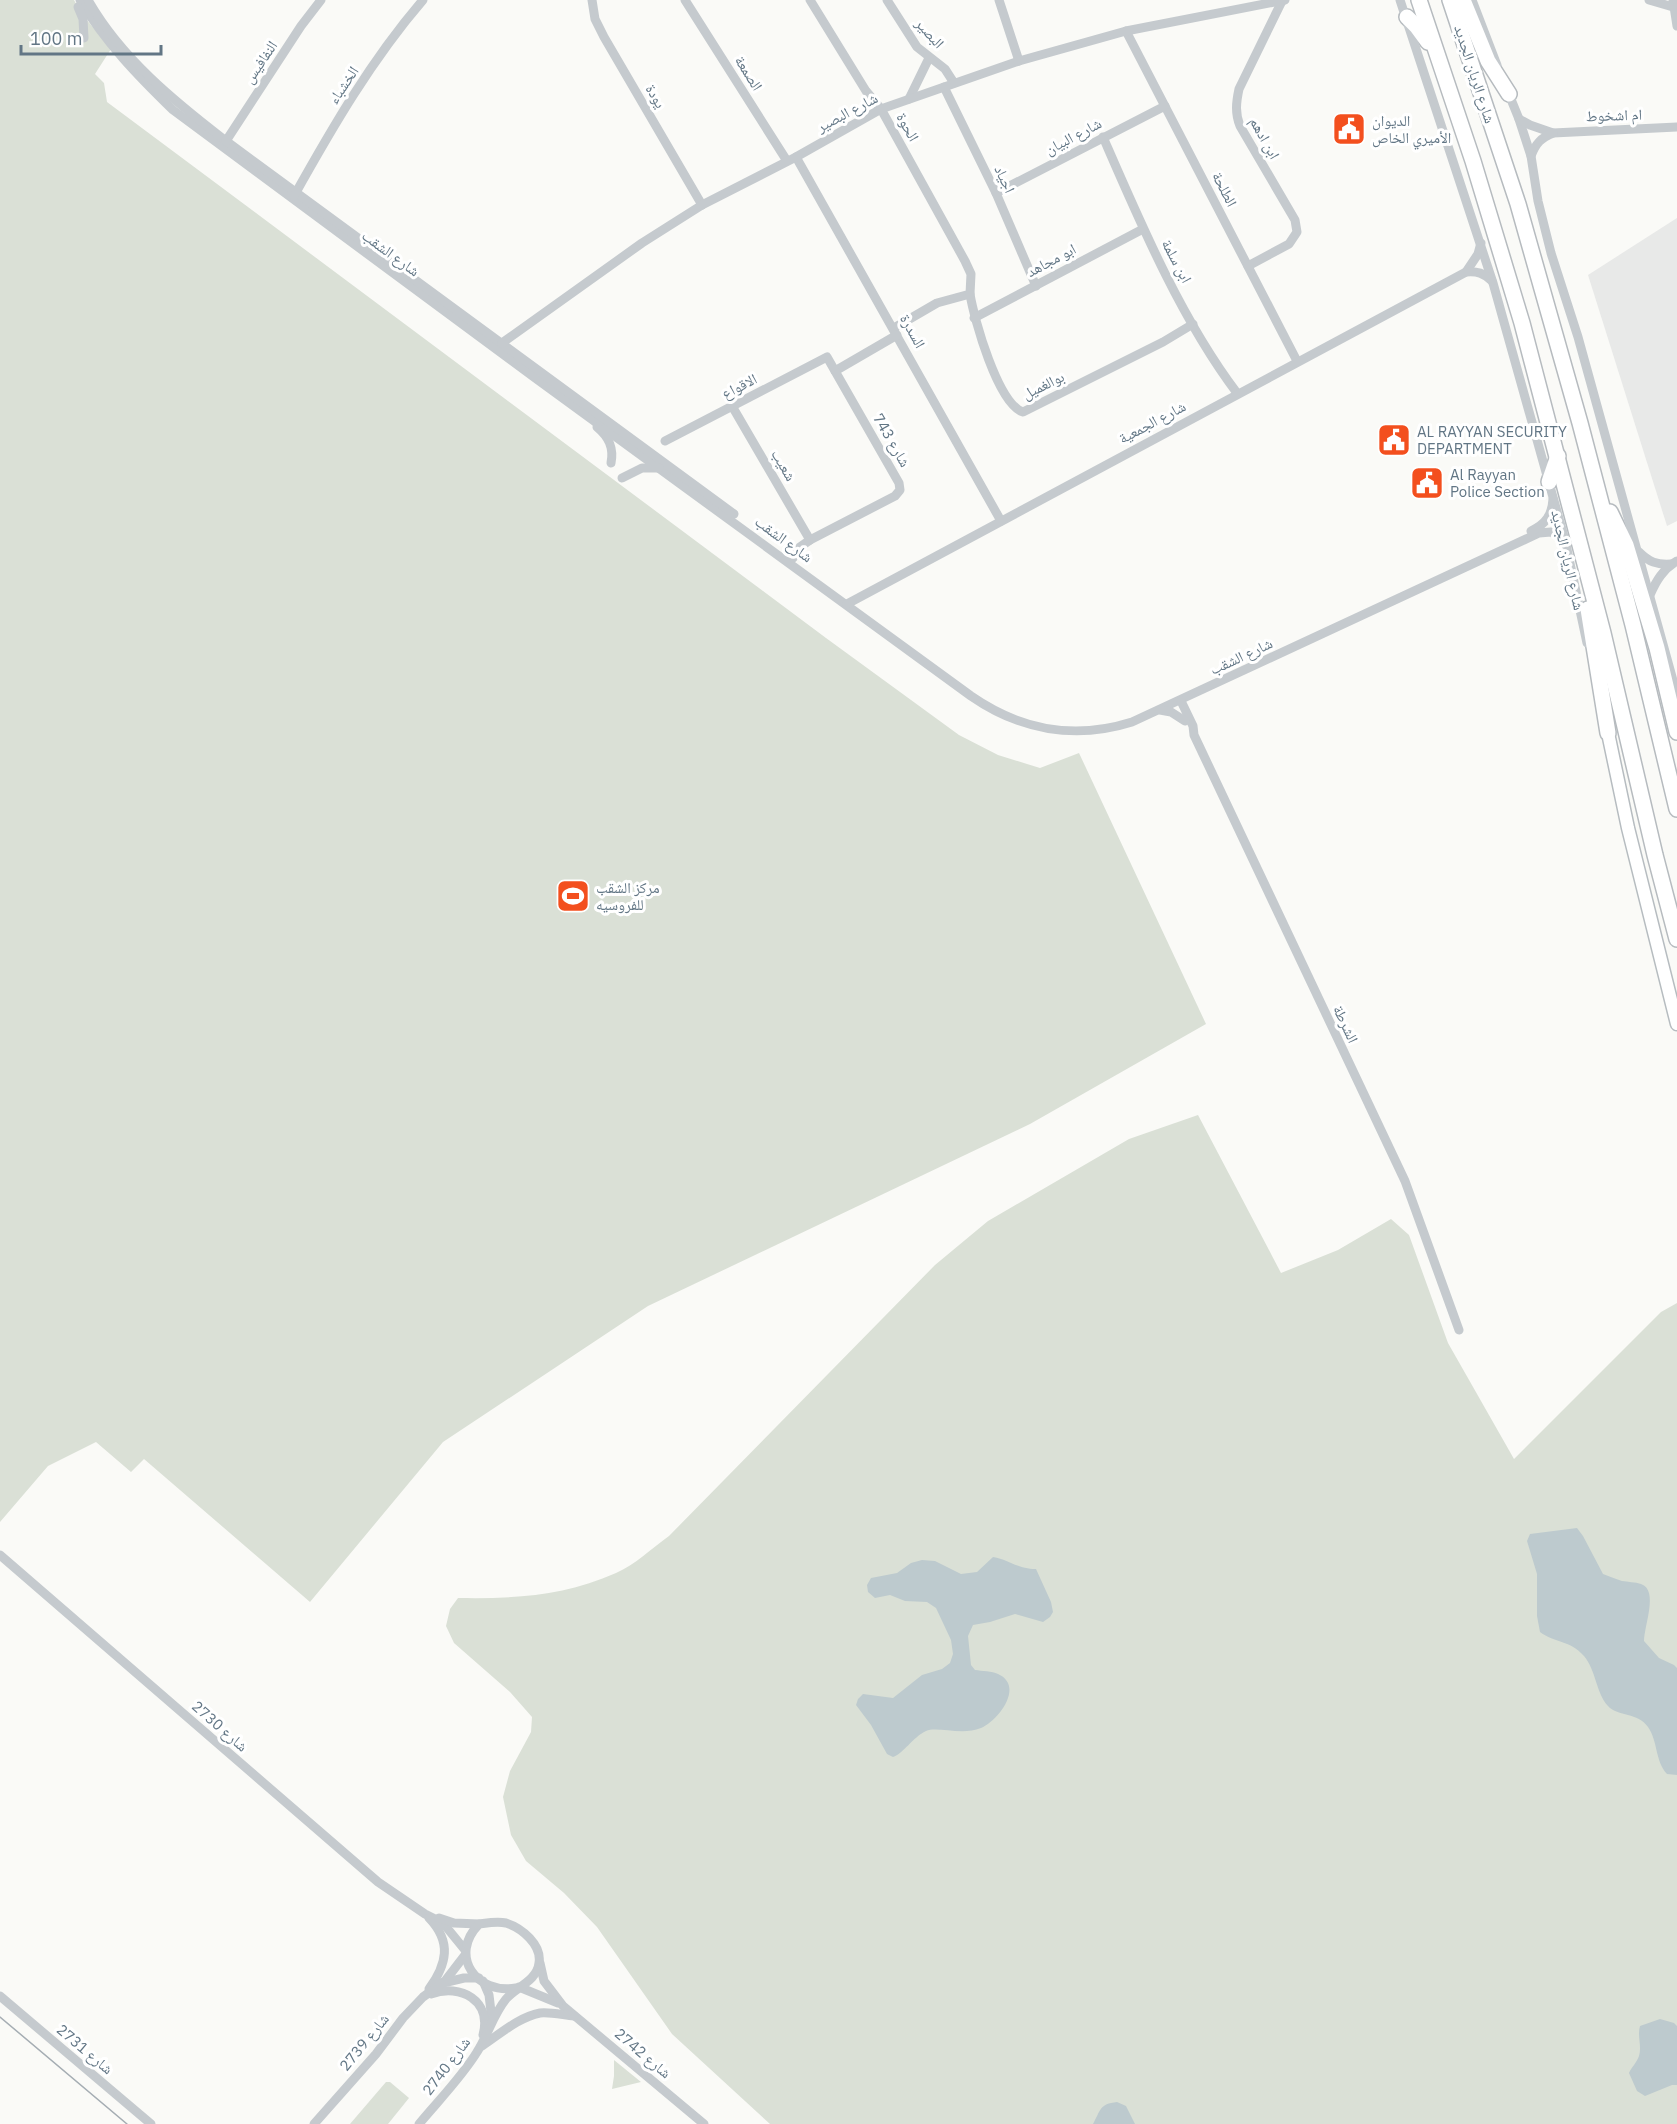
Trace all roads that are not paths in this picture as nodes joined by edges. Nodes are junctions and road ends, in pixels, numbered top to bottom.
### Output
1 (74, 0) edge
2 (80, 0) edge
3 (88, 0) edge
4 (321, 0) edge
5 (423, 0) edge
6 (592, 0) edge
7 (685, 0) edge
8 (810, 0) edge
9 (887, 0) edge
10 (999, 0) edge
11 (1284, 0) edge
12 (1400, 0) edge
13 (1419, 0) edge
14 (1450, 0) edge
15 (1463, 0) edge
16 (1472, 0) edge
17 (1649, 0) edge
18 (1673, 3) edge
19 (1407, 17) junction
20 (1677, 26) edge
21 (1126, 31) junction
22 (84, 38) dead end
23 (929, 58) junction
24 (1019, 61) junction
25 (954, 83) junction
26 (944, 87) junction
27 (1509, 94) junction
28 (909, 99) junction
29 (1165, 106) junction
30 (881, 109) junction
31 (1458, 117) junction
32 (1520, 118) junction
33 (1677, 127) edge
34 (1553, 133) junction
35 (1103, 136) junction
36 (226, 141) junction
37 (1531, 156) junction
38 (791, 159) junction
39 (996, 193) junction
40 (294, 196) junction
41 (702, 205) junction
42 (1143, 229) junction
43 (1481, 243) junction
44 (1248, 266) junction
45 (1466, 272) junction
46 (1493, 283) junction
47 (1036, 286) junction
48 (970, 294) junction
49 (974, 318) junction
50 (1193, 324) junction
51 (896, 331) junction
52 (502, 343) junction
53 (827, 357) joint
54 (1297, 362) junction
55 (835, 371) junction
56 (554, 392) junction
57 (1238, 393) junction
58 (732, 406) junction
59 (665, 441) dead end
60 (1558, 456) junction
61 (612, 463) dead end
62 (661, 469) junction
63 (622, 478) dead end
64 (1549, 482) junction
65 (1595, 484) junction
66 (1553, 499) junction
67 (1570, 503) junction
68 (1001, 521) junction
69 (810, 540) junction
70 (1565, 540) junction
71 (1638, 550) junction
72 (793, 558) junction
73 (1674, 563) edge
74 (1433, 579) junction
75 (1650, 596) junction
76 (850, 603) junction
77 (893, 635) junction
78 (1269, 656) junction
79 (1199, 692) junction
80 (1677, 695) edge
81 (1179, 702) junction
82 (1160, 711) junction
83 (1187, 719) junction
84 (1677, 732) edge
85 (1608, 734) junction
86 (1677, 809) edge
87 (1677, 939) edge
88 (1675, 1008) edge
89 (1677, 1024) edge
90 (1459, 1330) dead end
91 (0, 1555) edge
92 (425, 1914) junction
93 (478, 1924) junction
94 (465, 1953) junction
95 (540, 1962) junction
96 (481, 1980) junction
97 (440, 1984) junction
98 (518, 1988) junction
99 (0, 1996) edge
100 (423, 1997) junction
101 (562, 2006) junction
102 (574, 2016) junction
103 (492, 2022) junction
104 (480, 2047) junction
105 (151, 2124) edge
106 (314, 2124) edge
107 (418, 2124) edge
108 (704, 2124) edge

1 - 22 street
2 - 40 street, شارع الشقب
3 - 36 street, شارع الشقب
4 - 36 street, النفافيس
5 - 40 street, الخشباء
6 - 41 street, يودة
7 - 38 street, الصمعة
8 - 30 street, الحوة
9 - 23 street, البصير
10 - 24 street
11 - 21 street, شارع البصير
11 - 44 street, ابن ادهم
12 - 19 street, شارع الريان الجديد
13 - 31 highway, شارع الريان الجديد
14 - 65 highway, شارع الريان الجديد
15 - 27 highway
16 - 27 street, شارع الريان الجديد
17 - 18 street
18 - 20 street
19 - 31 highway
19 - 43 street, شارع الريان الجديد
21 - 24 street, شارع البصير
21 - 29 street, الطلحة
23 - 25 street, البصير
23 - 28 street
24 - 25 street, شارع البصير
25 - 26 street, شارع البصير
26 - 28 street, شارع البصير
26 - 39 street, اجياد
27 - 32 street, شارع الريان الجديد
28 - 30 street, شارع البصير
29 - 35 street, شارع البيان
29 - 44 street, الطلحة
30 - 38 street, شارع البصير
30 - 48 street, الحوة
31 - 60 highway, شارع الريان الجديد
32 - 34 street, ام اشخوط
32 - 37 street, شارع الريان الجديد
33 - 34 street, ام اشخوط
34 - 37 street
35 - 39 street, شارع البيان
35 - 42 street, ابن سلمة
36 - 40 street, شارع الشقب
37 - 71 street, شارع الريان الجديد
38 - 41 street, شارع البصير
38 - 51 street, السدرة
39 - 47 street, اجياد
40 - 52 street, شارع الشقب
40 - 56 street, شارع الشقب
41 - 52 street, شارع البصير
42 - 47 street, ابو مجاهد
42 - 50 street, ابن سلمة
43 - 45 street
43 - 46 street, شارع الريان الجديد
44 - 54 street, الطلحة
45 - 46 street
45 - 54 street, شارع الجمعية
46 - 64 street, شارع الريان الجديد
47 - 49 street, ابو مجاهد
48 - 49 street, بوالغميل
48 - 51 street
49 - 50 street, بوالغميل
50 - 57 street, ابن سلمة
51 - 55 street
51 - 68 street, السدرة
52 - 72 street, شارع الشقب
53 - 55 street, شارع 743
53 - 58 street, الاقواع
54 - 57 street, شارع الجمعية
55 - 69 street, شارع 743
56 - 61 street
56 - 62 street, شارع الشقب
57 - 68 street, شارع الجمعية
58 - 59 street, الاقواع
58 - 69 street, شعيب
60 - 64 highway
60 - 67 highway, شارع الريان الجديد
62 - 63 street
62 - 76 street, شارع الشقب
64 - 66 street, شارع الريان الجديد
65 - 84 highway
65 - 86 highway, شارع الريان الجديد
66 - 70 street, شارع الريان الجديد
66 - 74 street, شارع الشقب
67 - 85 highway
67 - 87 highway, شارع الريان الجديد
68 - 76 street, شارع الجمعية
69 - 72 street, شارع 743
70 - 74 street, شارع الشقب
70 - 85 street, شارع الريان الجديد
71 - 73 street
71 - 75 street, شارع الريان الجديد
72 - 76 street, شارع الشقب
73 - 75 street
74 - 78 street, شارع الشقب
75 - 80 street, شارع الريان الجديد
76 - 77 street, شارع الشقب
77 - 78 street, شارع الشقب
77 - 82 street, شارع الشقب
78 - 79 street, شارع الشقب
79 - 81 street, شارع الشقب
79 - 83 street
81 - 82 street, شارع الشقب
81 - 83 street, الشرطة
82 - 83 street
83 - 90 street, الشرطة
85 - 88 main road, شارع الريان الجديد
88 - 89 main road, شارع الريان الجديد
91 - 92 street, شارع 2730
92 - 93 street, شارع 2730
92 - 94 street, شارع 2730
92 - 100 street
93 - 94 street
93 - 95 street
94 - 96 street
94 - 97 street, شارع 2739
95 - 98 street
95 - 101 street, شارع 2742
96 - 97 street, شارع 2739
96 - 98 street
96 - 103 street
97 - 100 street, شارع 2739
98 - 101 street, شارع 2742
98 - 103 street, شارع 2740
99 - 105 street, شارع 2731
100 - 104 street
100 - 106 street, شارع 2739
101 - 102 street, شارع 2742
102 - 104 street
102 - 108 street, شارع 2742
103 - 104 street, شارع 2740
104 - 107 street, شارع 2740

